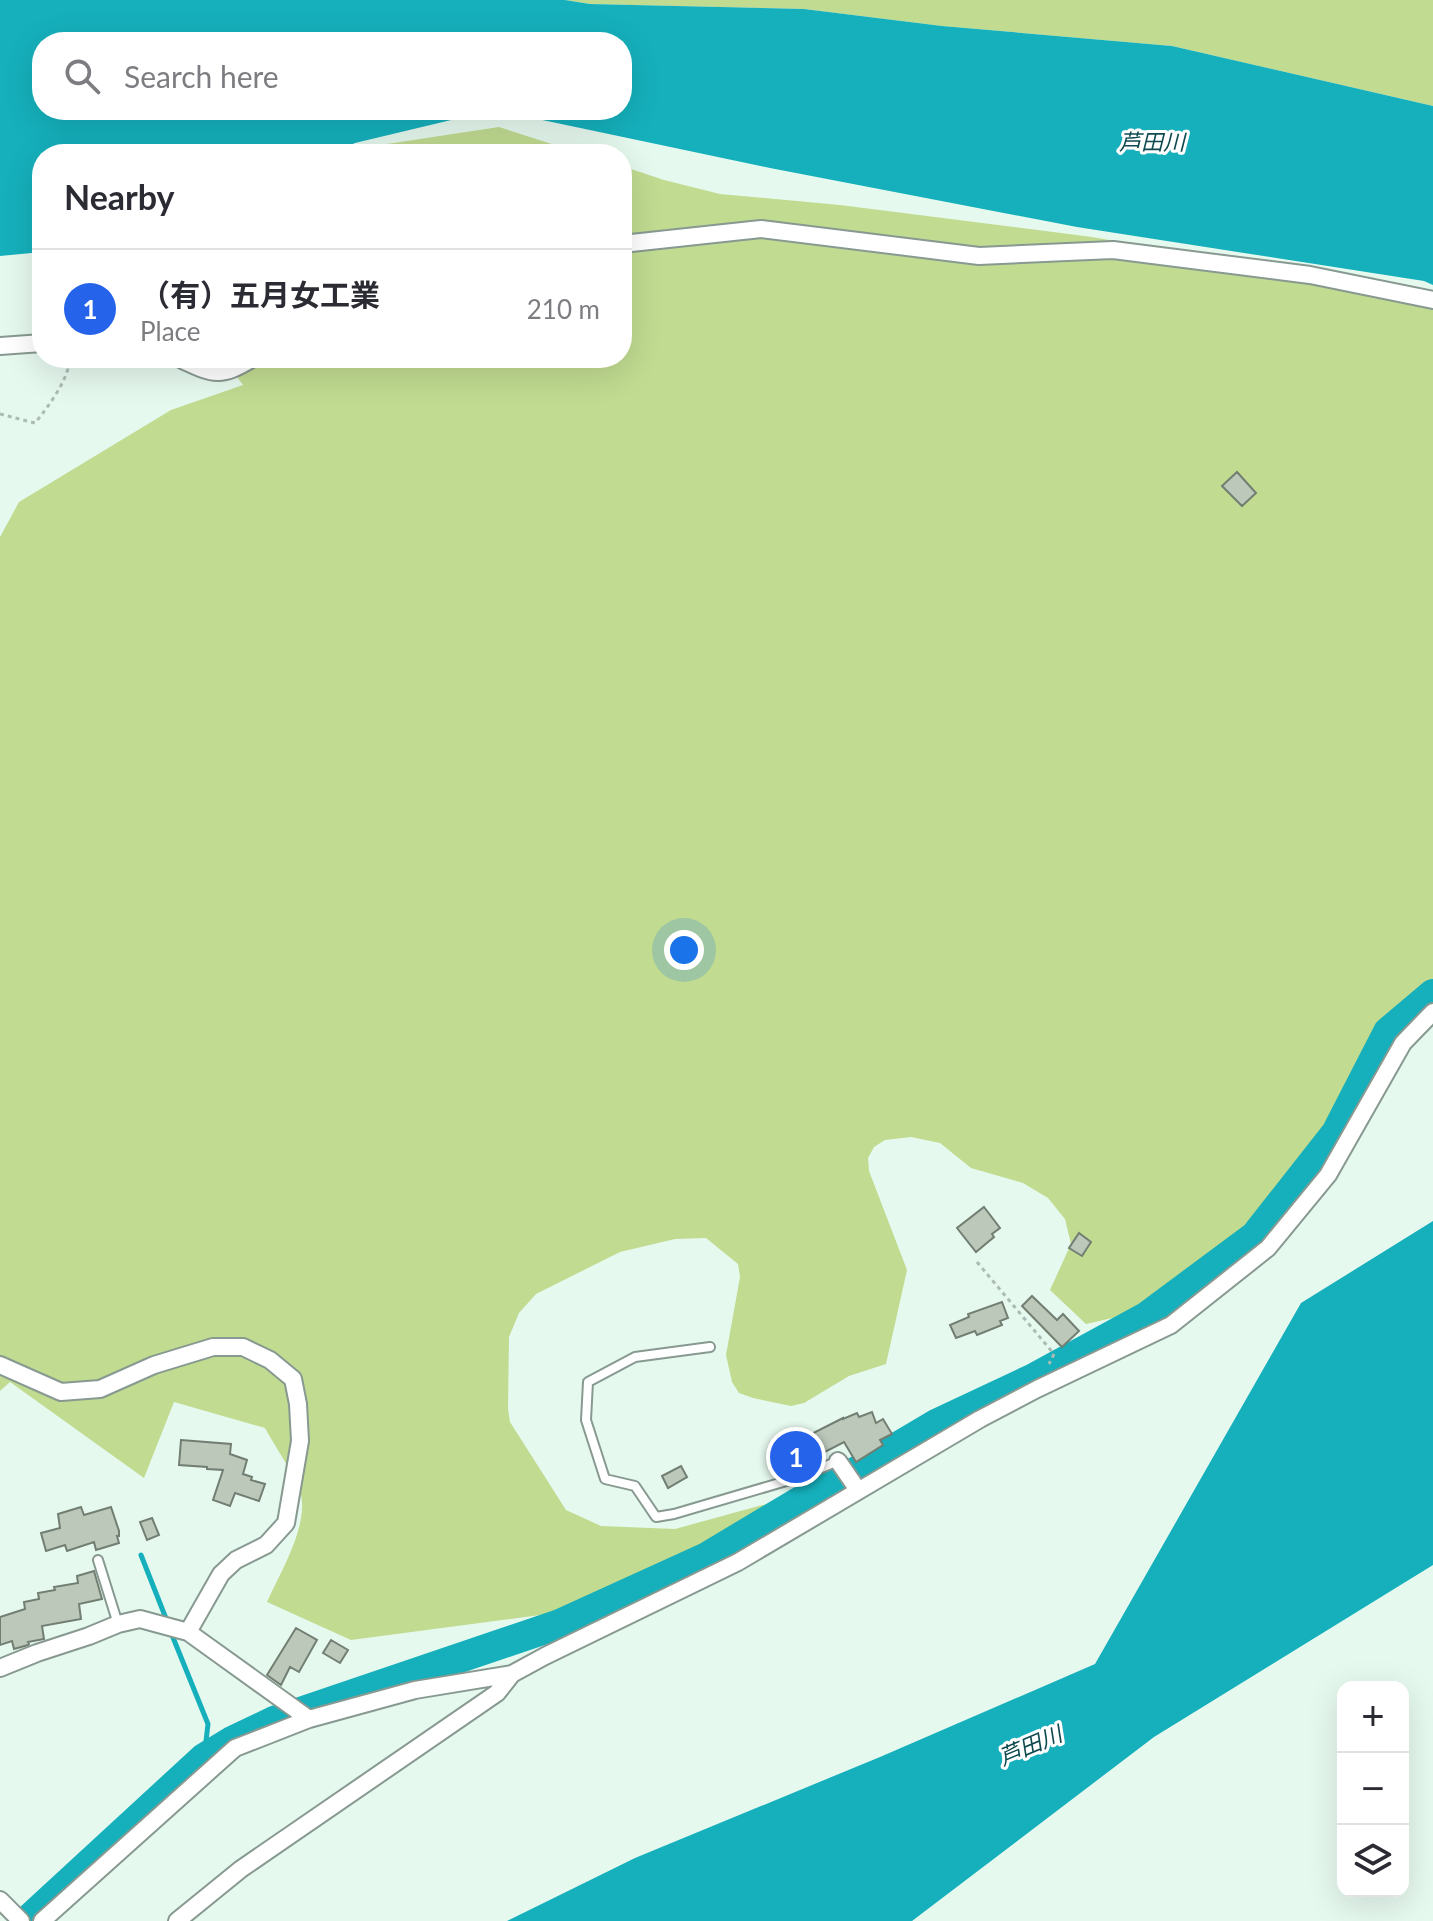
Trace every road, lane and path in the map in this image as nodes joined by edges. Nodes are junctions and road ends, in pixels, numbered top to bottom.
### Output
1 (632, 243) edge
2 (1433, 300) edge
3 (32, 344) edge
4 (0, 346) edge
5 (68, 368) edge
6 (201, 368) edge
7 (237, 368) edge
8 (0, 414) edge
9 (1433, 1012) edge
10 (977, 1262) dead end
11 (710, 1347) dead end
12 (0, 1365) edge
13 (1037, 1389) junction
14 (838, 1461) joint
15 (858, 1490) junction
16 (98, 1560) dead end
17 (118, 1624) junction
18 (176, 1629) junction
19 (0, 1668) edge
20 (512, 1674) junction
21 (309, 1719) junction
22 (0, 1900) edge
23 (21, 1921) edge
24 (42, 1921) edge
25 (177, 1921) edge

1 - 2 street
3 - 4 street
5 - 8 path
6 - 7 street
9 - 13 street
10 - 13 path
11 - 14 lane
12 - 18 street
13 - 15 street
14 - 15 street
15 - 20 street
16 - 17 lane
17 - 18 street
17 - 19 street
18 - 21 street
20 - 21 street
20 - 25 street
21 - 24 street
22 - 23 street

